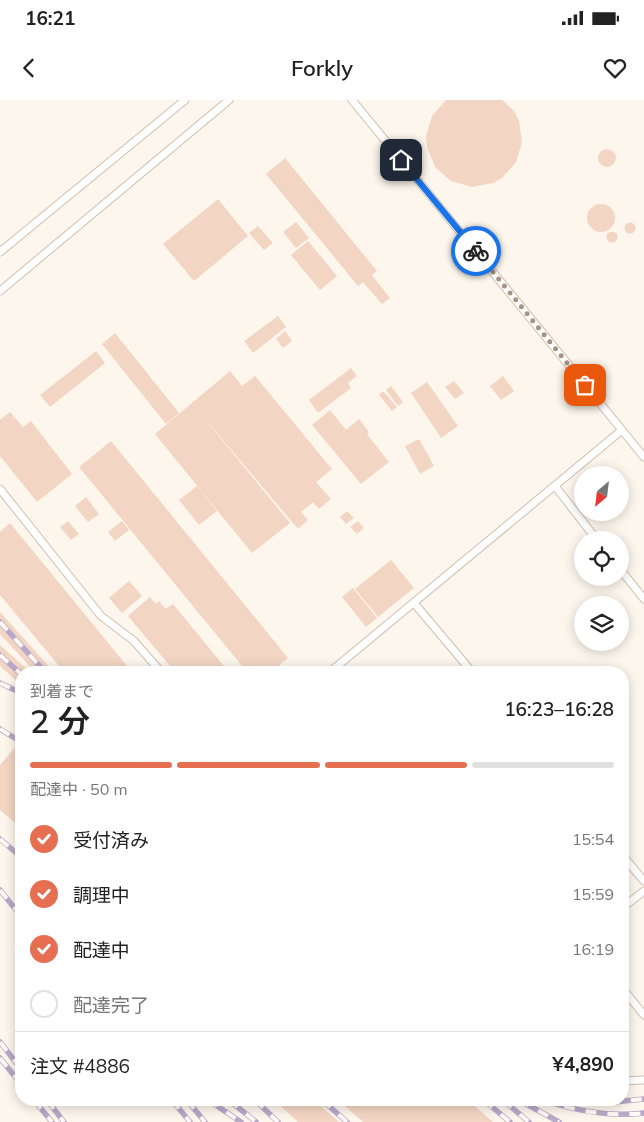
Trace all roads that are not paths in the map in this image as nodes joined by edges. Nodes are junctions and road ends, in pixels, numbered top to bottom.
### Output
1 (185, 100) edge
2 (229, 100) edge
3 (352, 100) edge
4 (0, 252) edge
5 (0, 291) edge
6 (622, 430) junction
7 (644, 457) edge
8 (555, 486) junction
9 (0, 489) edge
10 (591, 531) edge
11 (629, 580) edge
12 (644, 599) edge
13 (414, 602) junction
14 (156, 666) edge
15 (337, 666) edge
16 (467, 666) edge
17 (629, 863) edge
18 (644, 881) edge
19 (644, 891) edge
20 (629, 903) edge
21 (629, 997) edge
22 (644, 1015) edge
23 (644, 1080) edge
24 (629, 1081) edge

1 - 4 lane
2 - 5 lane
3 - 6 lane
6 - 7 lane
6 - 8 lane
8 - 10 lane
8 - 13 lane
9 - 14 lane
11 - 12 lane
13 - 15 lane
13 - 16 lane
17 - 18 lane
19 - 20 lane
21 - 22 lane
23 - 24 lane

